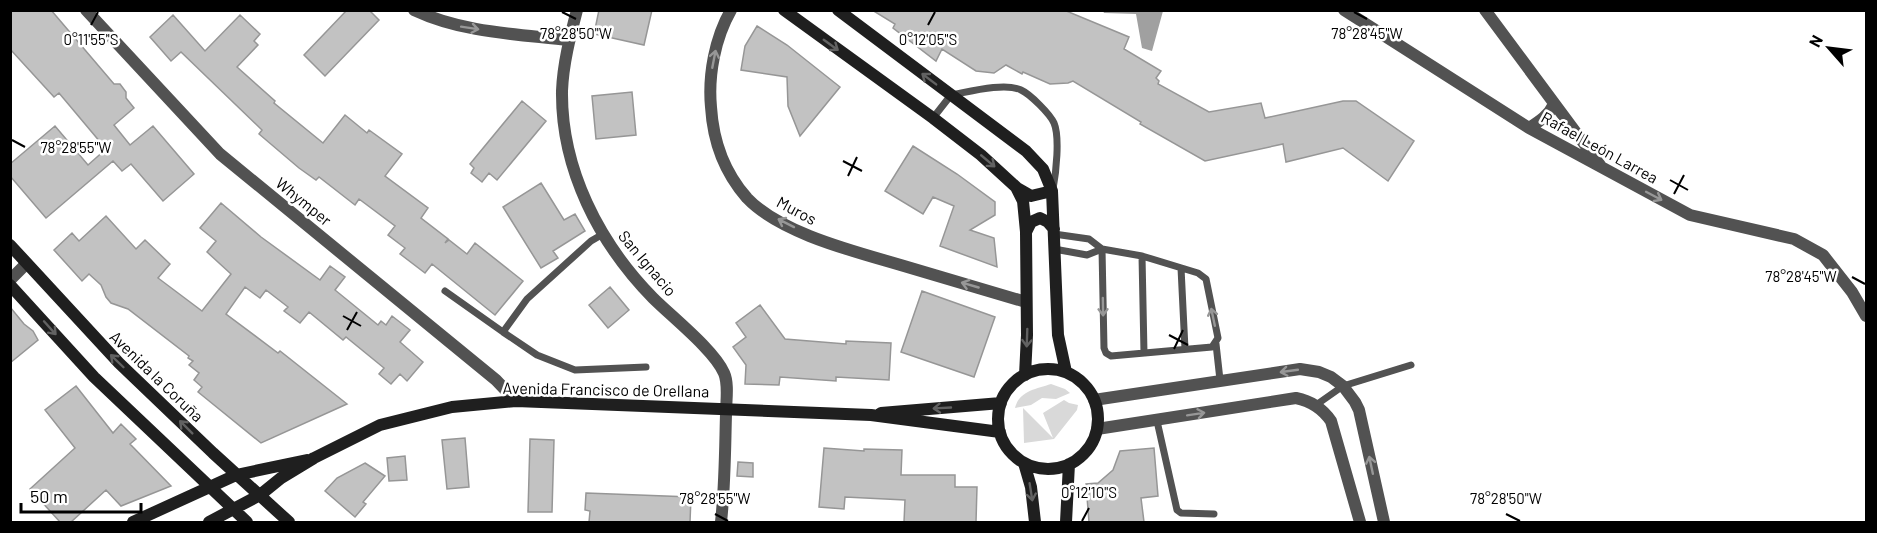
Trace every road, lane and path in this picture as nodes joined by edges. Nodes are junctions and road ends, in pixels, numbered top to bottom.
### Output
1 (86, 10) edge
2 (414, 10) edge
3 (577, 10) edge
4 (731, 10) edge
5 (784, 10) edge
6 (838, 10) edge
7 (1344, 10) edge
8 (1485, 10) edge
9 (569, 40) junction
10 (951, 95) junction
11 (1554, 104) junction
12 (933, 118) junction
13 (1529, 128) junction
14 (1603, 168) junction
15 (1016, 187) junction
16 (1053, 191) junction
17 (1026, 232) junction
18 (1054, 232) junction
19 (603, 234) junction
20 (10, 245) edge
21 (1054, 249) junction
22 (1102, 249) junction
23 (1143, 256) junction
24 (26, 264) junction
25 (1182, 268) junction
26 (10, 282) edge
27 (446, 291) dead end
28 (1026, 302) junction
29 (1866, 315) edge
30 (503, 332) junction
31 (1216, 344) junction
32 (1185, 349) junction
33 (1144, 353) junction
34 (1411, 365) dead end
35 (646, 367) dead end
36 (1066, 372) junction
37 (1025, 375) junction
38 (1220, 380) junction
39 (1343, 386) junction
40 (1094, 399) junction
41 (516, 401) junction
42 (1001, 403) junction
43 (1316, 405) junction
44 (726, 408) junction
45 (871, 415) junction
46 (1157, 421) junction
47 (1097, 429) junction
48 (1000, 432) junction
49 (314, 459) junction
50 (1024, 463) junction
51 (1069, 464) junction
52 (236, 475) junction
53 (211, 486) junction
54 (260, 495) junction
55 (234, 509) junction
56 (1214, 514) dead end
57 (133, 522) edge
58 (209, 522) edge
59 (248, 522) edge
60 (289, 522) edge
61 (721, 522) edge
62 (1035, 522) edge
63 (1066, 522) edge
64 (1360, 522) edge
65 (1384, 522) edge

1 - 41 street, Whymper
2 -> 9 street
3 - 9 street, San Ignacio
28 -> 4 street, Muros
5 -> 12 main road
10 -> 6 main road
7 - 13 street, Rafael León Larrea
8 - 11 street
9 - 19 street, San Ignacio
10 - 12 lane
10 - 16 main road
10 - 16 lane
11 - 13 street
11 - 14 street
12 -> 15 main road
13 - 14 street, Rafael León Larrea
14 -> 29 street, Rafael León Larrea
15 - 16 main road
15 - 17 main road
16 - 18 main road
17 - 18 main road
17 - 28 main road
18 - 21 main road
18 - 22 lane
19 - 30 lane
19 - 44 street, San Ignacio
20 - 24 main road, Avenida la Coruña
21 - 22 lane
21 - 36 main road
22 - 23 lane
22 -> 33 lane
23 - 25 lane
23 - 33 lane
24 - 26 street
52 -> 24 main road, Avenida la Coruña
31 -> 25 lane
25 - 32 lane
26 -> 53 main road
27 - 30 lane
28 -> 37 main road
30 - 35 lane
31 - 32 lane
31 - 38 lane
32 - 33 lane
34 - 39 lane
36 - 37 main road
36 - 40 main road
37 - 42 main road
39 -> 38 street
38 - 40 street
39 - 43 lane
65 -> 39 street
40 - 47 main road
41 - 44 main road, Avenida Francisco de Orellana
41 - 49 main road, Avenida Francisco de Orellana
42 -> 45 main road, Avenida Francisco de Orellana
42 - 48 main road
46 -> 43 street
43 - 64 street
44 - 45 main road, Avenida Francisco de Orellana
44 - 61 street, San Ignacio
45 - 48 main road, Avenida Francisco de Orellana
46 - 47 street
46 - 56 lane
47 - 51 main road
48 - 50 main road
49 - 52 main road, Avenida Francisco de Orellana
49 - 54 main road, Avenida Francisco de Orellana
50 - 51 main road
50 -> 62 main road
51 - 63 main road
52 - 53 main road, Avenida Francisco de Orellana
52 - 54 main road, Avenida la Coruña
53 - 55 main road
53 - 57 main road, Avenida Francisco de Orellana
54 - 55 main road, Avenida Francisco de Orellana
54 - 60 main road, Avenida la Coruña
55 - 58 main road, Avenida Francisco de Orellana
55 - 59 main road

